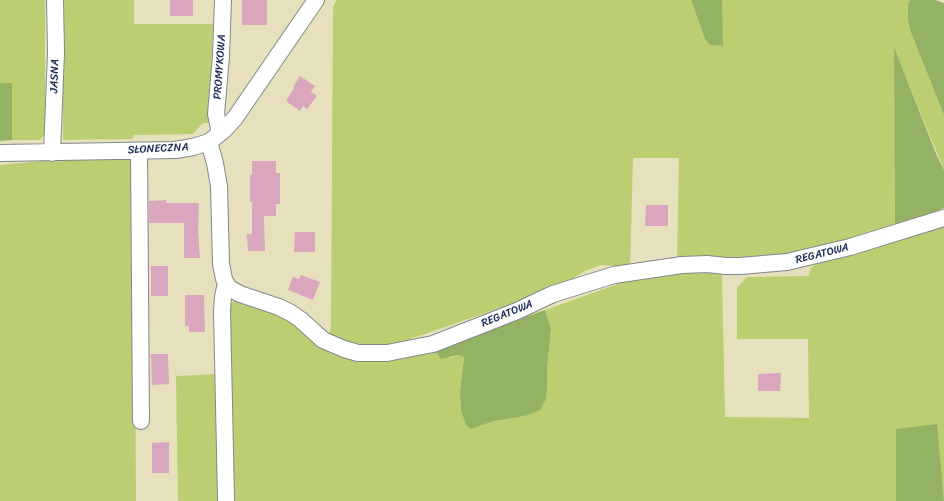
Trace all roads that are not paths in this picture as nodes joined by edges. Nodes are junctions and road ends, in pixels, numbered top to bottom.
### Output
1 (55, 0) edge
2 (223, 0) edge
3 (316, 0) edge
4 (214, 137) junction
5 (139, 151) junction
6 (0, 153) edge
7 (52, 153) junction
8 (944, 218) edge
9 (226, 283) junction
10 (141, 421) dead end
11 (226, 499) dead end

1 - 7 street, JASNA
2 - 4 street, PROMYKOWA
3 - 4 street, SŁONECZNA
4 - 5 street, SŁONECZNA
4 - 9 street
5 - 7 street, SŁONECZNA
5 - 10 street
6 - 7 street, SŁONECZNA
8 - 9 street, REGATOWA
9 - 11 street

